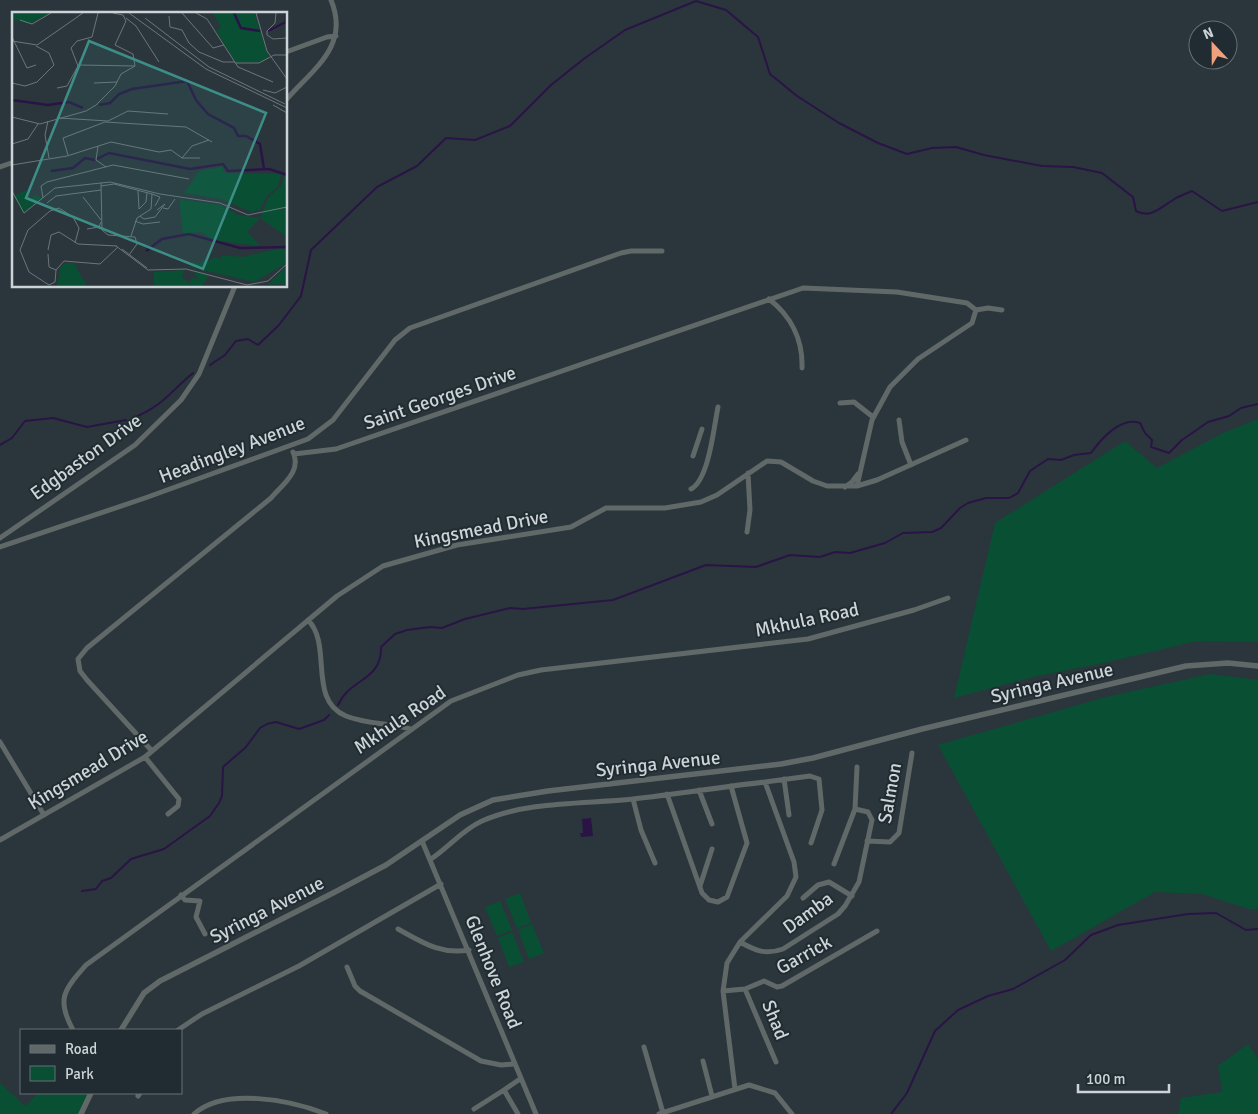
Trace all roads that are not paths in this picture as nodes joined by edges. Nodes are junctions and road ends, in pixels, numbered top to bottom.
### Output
1 (330, 0) edge
2 (336, 36) junction
3 (288, 51) edge
4 (288, 98) edge
5 (12, 163) edge
6 (0, 167) edge
7 (662, 251) dead end
8 (234, 288) edge
9 (770, 299) junction
10 (976, 310) junction
11 (1002, 310) dead end
12 (802, 368) dead end
13 (840, 403) dead end
14 (718, 408) dead end
15 (873, 418) junction
16 (899, 420) dead end
17 (702, 429) dead end
18 (966, 440) dead end
19 (290, 447) junction
20 (294, 454) junction
21 (693, 456) dead end
22 (911, 464) junction
23 (861, 469) junction
24 (748, 473) junction
25 (877, 480) junction
26 (857, 486) junction
27 (842, 488) junction
28 (691, 489) dead end
29 (747, 532) dead end
30 (0, 538) edge
31 (0, 547) edge
32 (948, 598) dead end
33 (308, 620) junction
34 (1258, 666) edge
35 (410, 729) junction
36 (0, 742) edge
37 (152, 751) junction
38 (912, 753) dead end
39 (144, 757) junction
40 (857, 767) dead end
41 (784, 779) junction
42 (765, 782) junction
43 (731, 786) junction
44 (699, 790) junction
45 (667, 794) junction
46 (633, 799) junction
47 (855, 809) junction
48 (168, 814) dead end
49 (789, 815) dead end
50 (44, 816) junction
51 (712, 824) dead end
52 (0, 840) edge
53 (422, 841) junction
54 (867, 841) junction
55 (811, 843) dead end
56 (712, 848) dead end
57 (430, 859) junction
58 (655, 863) dead end
59 (834, 864) dead end
60 (441, 884) junction
61 (700, 886) junction
62 (180, 895) junction
63 (852, 896) junction
64 (804, 898) dead end
65 (398, 929) dead end
66 (877, 931) dead end
67 (205, 934) dead end
68 (740, 942) junction
69 (469, 950) junction
70 (347, 967) dead end
71 (746, 989) junction
72 (723, 991) junction
73 (73, 1029) edge
74 (122, 1029) edge
75 (180, 1029) edge
76 (644, 1047) dead end
77 (703, 1060) dead end
78 (776, 1062) dead end
79 (513, 1064) junction
80 (520, 1079) junction
81 (735, 1089) junction
82 (504, 1090) junction
83 (91, 1094) edge
84 (712, 1096) junction
85 (474, 1109) dead end
86 (661, 1113) edge
87 (81, 1114) edge
88 (194, 1114) edge
89 (326, 1114) edge
90 (518, 1114) edge
91 (536, 1114) edge
92 (792, 1114) edge

1 - 2 street
2 - 3 street
2 - 4 street
5 - 6 street
7 - 19 street, Headingley Avenue
8 - 30 street, Edgbaston Drive
9 - 10 street, Saint Georges Drive
9 - 12 street
9 - 20 street, Saint Georges Drive
10 - 11 street, Saint Georges Drive
10 - 15 street
13 - 15 street
14 - 28 street
15 - 23 street
16 - 22 street
17 - 21 street
18 - 22 street, Kingsmead Drive
19 - 20 street
19 - 31 street, Headingley Avenue
20 - 37 street
22 - 25 street, Kingsmead Drive
23 - 25 street
23 - 26 street
23 - 27 street
24 - 27 street, Kingsmead Drive
24 - 29 street
24 - 33 street, Kingsmead Drive
25 - 26 street, Kingsmead Drive
26 - 27 street, Kingsmead Drive
32 - 35 street, Mkhula Road
33 - 35 street
33 - 37 street, Kingsmead Drive
34 - 53 street, Syringa Avenue
35 - 62 street, Mkhula Road
36 - 50 street
37 - 39 street, Kingsmead Drive
38 - 54 street, Salmon
39 - 48 street
39 - 50 street, Kingsmead Drive
40 - 47 street, Damba
41 - 42 street
41 - 49 street
41 - 55 street
42 - 43 street
42 - 68 street
43 - 44 street
43 - 61 street
44 - 45 street
44 - 51 street
45 - 46 street
45 - 61 street
46 - 57 street
46 - 58 street
47 - 54 street, Damba
47 - 59 street, Damba
50 - 52 street, Kingsmead Drive
53 - 57 street, Glenhove Road
53 - 74 street, Syringa Avenue
54 - 63 street, Damba
56 - 61 street
57 - 60 street, Glenhove Road
60 - 69 street, Glenhove Road
60 - 75 street
62 - 67 street
62 - 73 street, Mkhula Road
63 - 64 street
63 - 68 street, Damba
65 - 69 street
66 - 71 street, Garrick
68 - 72 street
69 - 79 street, Glenhove Road
70 - 79 street
71 - 72 street, Garrick
71 - 78 street, Shad
72 - 81 street
76 - 86 street
77 - 84 street
79 - 80 street, Glenhove Road
80 - 82 street
80 - 91 street, Glenhove Road
81 - 84 street
81 - 92 street
82 - 85 street
82 - 90 street
83 - 87 street
84 - 86 street
88 - 89 street

